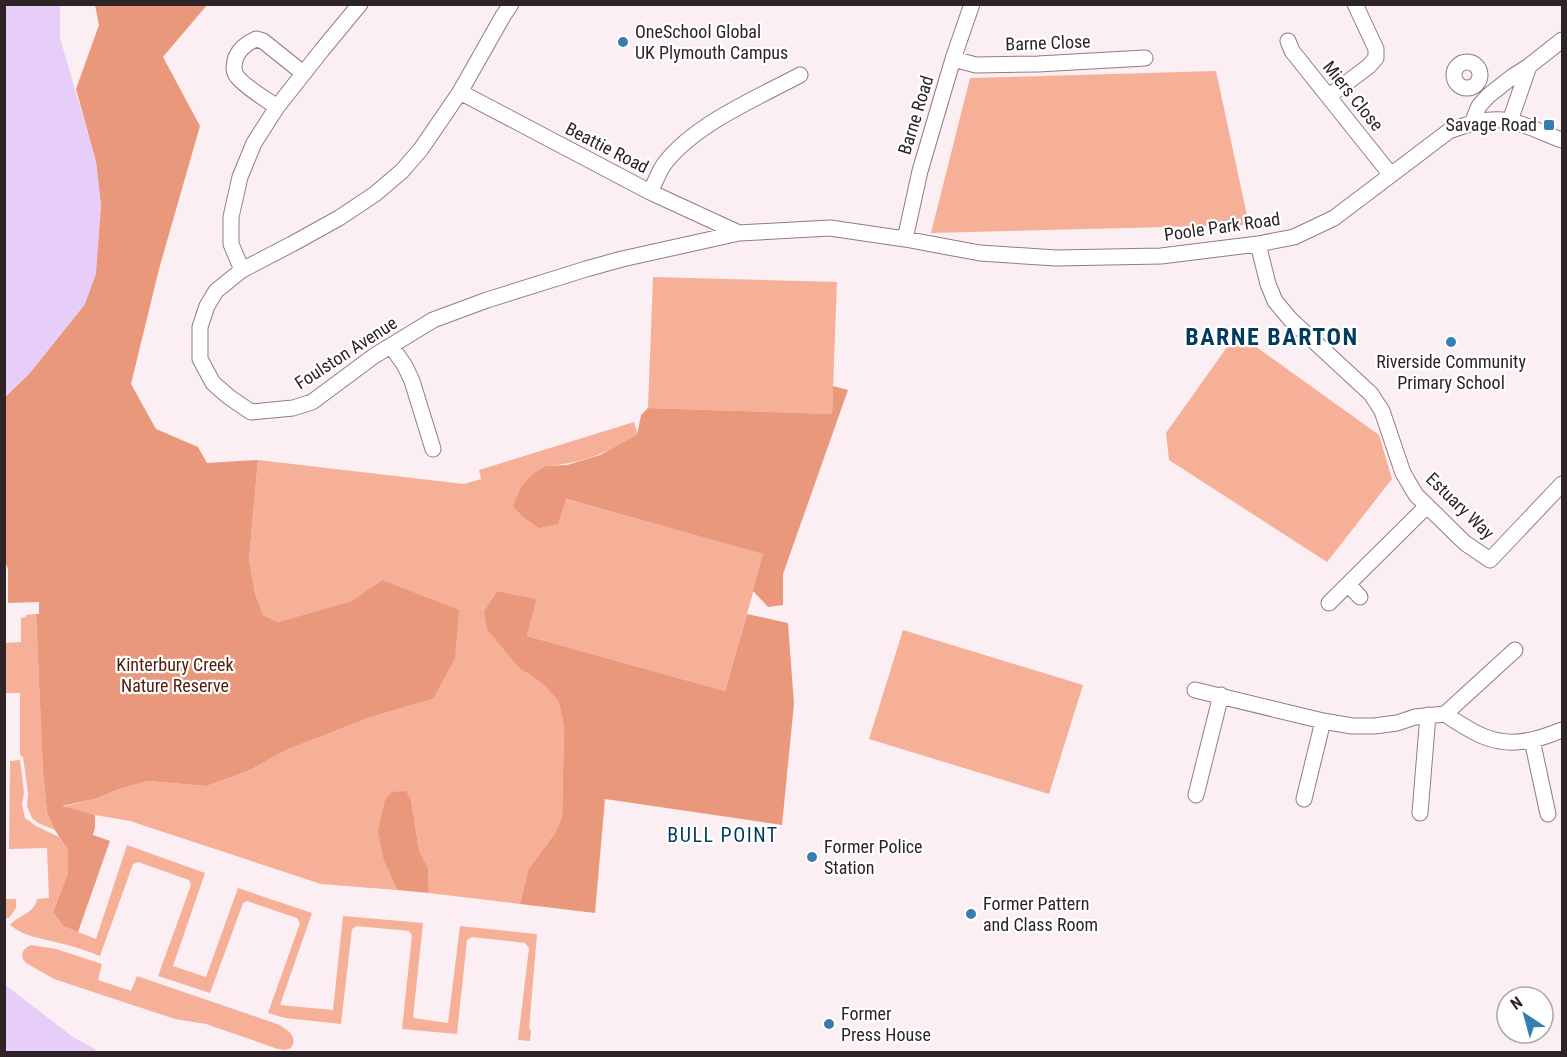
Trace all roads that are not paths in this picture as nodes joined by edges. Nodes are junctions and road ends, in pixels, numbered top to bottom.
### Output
1 (360, 4) edge
2 (511, 4) edge
3 (972, 4) edge
4 (1355, 4) edge
5 (1288, 40) dead end
6 (1563, 40) edge
7 (1145, 58) dead end
8 (954, 59) junction
9 (1529, 66) junction
10 (303, 73) junction
11 (800, 75) dead end
12 (1480, 77) dead end
13 (1512, 77) junction
14 (460, 92) junction
15 (1329, 96) junction
16 (277, 107) junction
17 (1510, 121) junction
18 (1472, 123) junction
19 (1563, 140) edge
20 (1391, 175) junction
21 (650, 192) junction
22 (739, 233) junction
23 (905, 239) junction
24 (1258, 244) junction
25 (242, 270) junction
26 (391, 346) junction
27 (433, 449) dead end
28 (1563, 484) edge
29 (1427, 506) junction
30 (1348, 584) junction
31 (1359, 597) dead end
32 (1329, 603) dead end
33 (1515, 650) dead end
34 (1195, 690) dead end
35 (1221, 696) junction
36 (1445, 714) junction
37 (1422, 716) junction
38 (1323, 721) junction
39 (1563, 730) edge
40 (1532, 740) junction
41 (1196, 795) dead end
42 (1304, 800) dead end
43 (1420, 813) dead end
44 (1548, 814) dead end

1 - 10 street
2 - 14 street, Foulston Avenue
3 - 8 street, Barne Road
4 - 15 street
5 - 15 street, Miers Close
6 - 9 street
7 - 8 street, Barne Close
8 - 23 street, Barne Road
9 - 13 street
9 - 17 street
10 - 16 street
10 - 16 street
11 - 21 street
12 - 13 street
13 - 18 street
14 - 21 street, Beattie Road
14 - 25 street, Foulston Avenue
15 - 20 street, Miers Close
16 - 25 street
17 - 18 street, Poole Park Road
17 - 19 street
18 - 20 street, Poole Park Road
20 - 24 street, Poole Park Road
21 - 22 street, Beattie Road
22 - 23 street, Foulston Avenue
22 - 26 street, Foulston Avenue
23 - 24 street, Poole Park Road
24 - 29 street, Estuary Way
25 - 26 street, Foulston Avenue
26 - 27 street
28 - 29 street, Estuary Way
29 - 30 street
30 - 31 street
30 - 32 street
33 - 36 street
34 - 35 street
35 - 38 street
35 - 41 street
36 - 37 street
36 - 40 street
37 - 38 street
37 - 43 street
38 - 42 street
39 - 40 street
40 - 44 street

